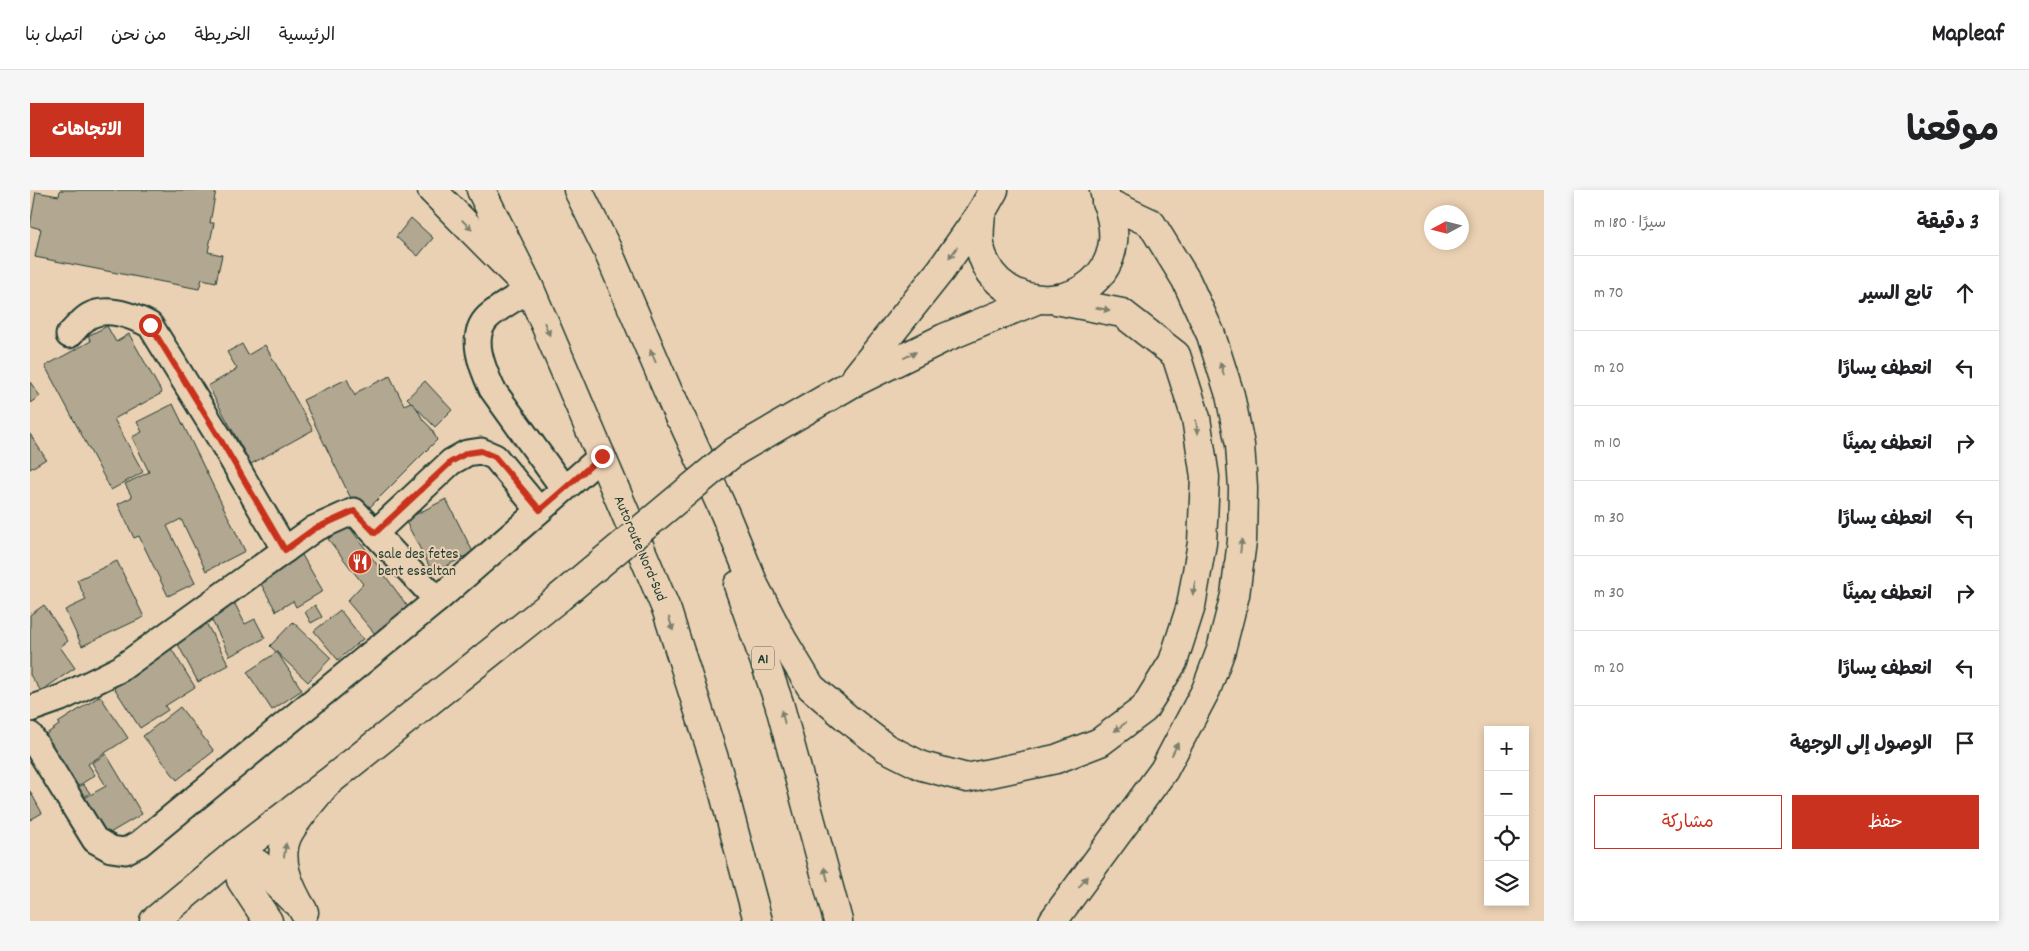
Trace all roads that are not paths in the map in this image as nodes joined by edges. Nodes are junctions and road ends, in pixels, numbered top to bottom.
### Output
1 (432, 190) edge
2 (481, 190) edge
3 (578, 190) edge
4 (1103, 194) edge
5 (988, 201) edge
6 (530, 289) junction
7 (1046, 300) junction
8 (70, 335) dead end
9 (850, 384) junction
10 (672, 400) junction
11 (602, 456) junction
12 (564, 489) junction
13 (540, 510) junction
14 (375, 533) junction
15 (285, 550) junction
16 (437, 600) junction
17 (30, 709) edge
18 (30, 735) edge
19 (718, 771) junction
20 (326, 784) junction
21 (236, 853) junction
22 (308, 916) edge
23 (154, 921) edge
24 (268, 921) edge
25 (739, 921) edge
26 (758, 921) edge
27 (838, 921) edge
28 (1053, 921) edge

1 -> 6 main road
2 - 6 main road, Autoroute Nord-Sud
10 -> 3 main road, A1
4 - 7 main road
28 -> 4 main road
5 - 7 main road
5 -> 9 main road
6 -> 11 main road, Autoroute Nord-Sud
6 - 12 street
9 -> 7 main road
7 -> 10 main road
8 - 15 street
9 - 20 main road, bridge
27 -> 10 main road, A1
11 - 12 street
11 -> 19 main road, Autoroute Nord-Sud
12 - 13 street
13 - 14 street
13 - 16 street
14 - 15 street
14 - 16 street
15 - 17 street
16 - 18 street
19 - 25 main road
19 - 26 main road, Autoroute Nord-Sud
20 - 21 main road
22 -> 20 main road
21 - 22 main road
21 - 23 main road
21 - 24 main road

